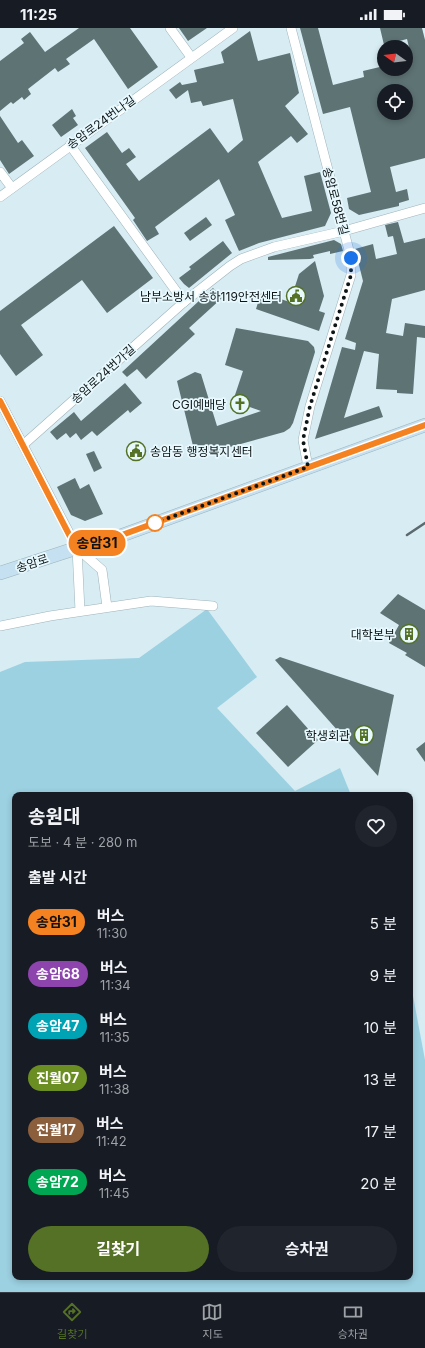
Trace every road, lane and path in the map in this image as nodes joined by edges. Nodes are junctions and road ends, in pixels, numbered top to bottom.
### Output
1 (170, 28) edge
2 (233, 28) edge
3 (291, 28) edge
4 (191, 57) junction
5 (70, 145) junction
6 (0, 172) edge
7 (12, 188) junction
8 (0, 197) edge
9 (425, 208) edge
10 (344, 231) junction
11 (184, 302) junction
12 (0, 401) edge
13 (425, 425) edge
14 (23, 445) junction
15 (308, 467) junction
16 (76, 548) junction
17 (0, 573) edge
18 (213, 606) dead end
19 (107, 607) junction
20 (80, 611) junction
21 (0, 626) edge

1 - 4 street
2 - 4 street, 송암로24번나길
3 - 10 street, 송암로58번길
4 - 5 street, 송암로24번나길
5 - 7 street, 송암로24번나길
5 - 11 street
6 - 7 street
7 - 8 street, 송암로24번나길
9 - 10 street, 송암로24번가길
10 - 11 street, 송암로24번가길
10 - 15 street, 송암로58번길
11 - 14 street, 송암로24번가길
12 - 14 street
13 - 15 main road, 송암로
14 - 16 street
15 - 16 main road, 송암로
16 - 17 main road, 송암로
16 - 19 street
16 - 20 street
18 - 19 street
19 - 20 street
20 - 21 street

